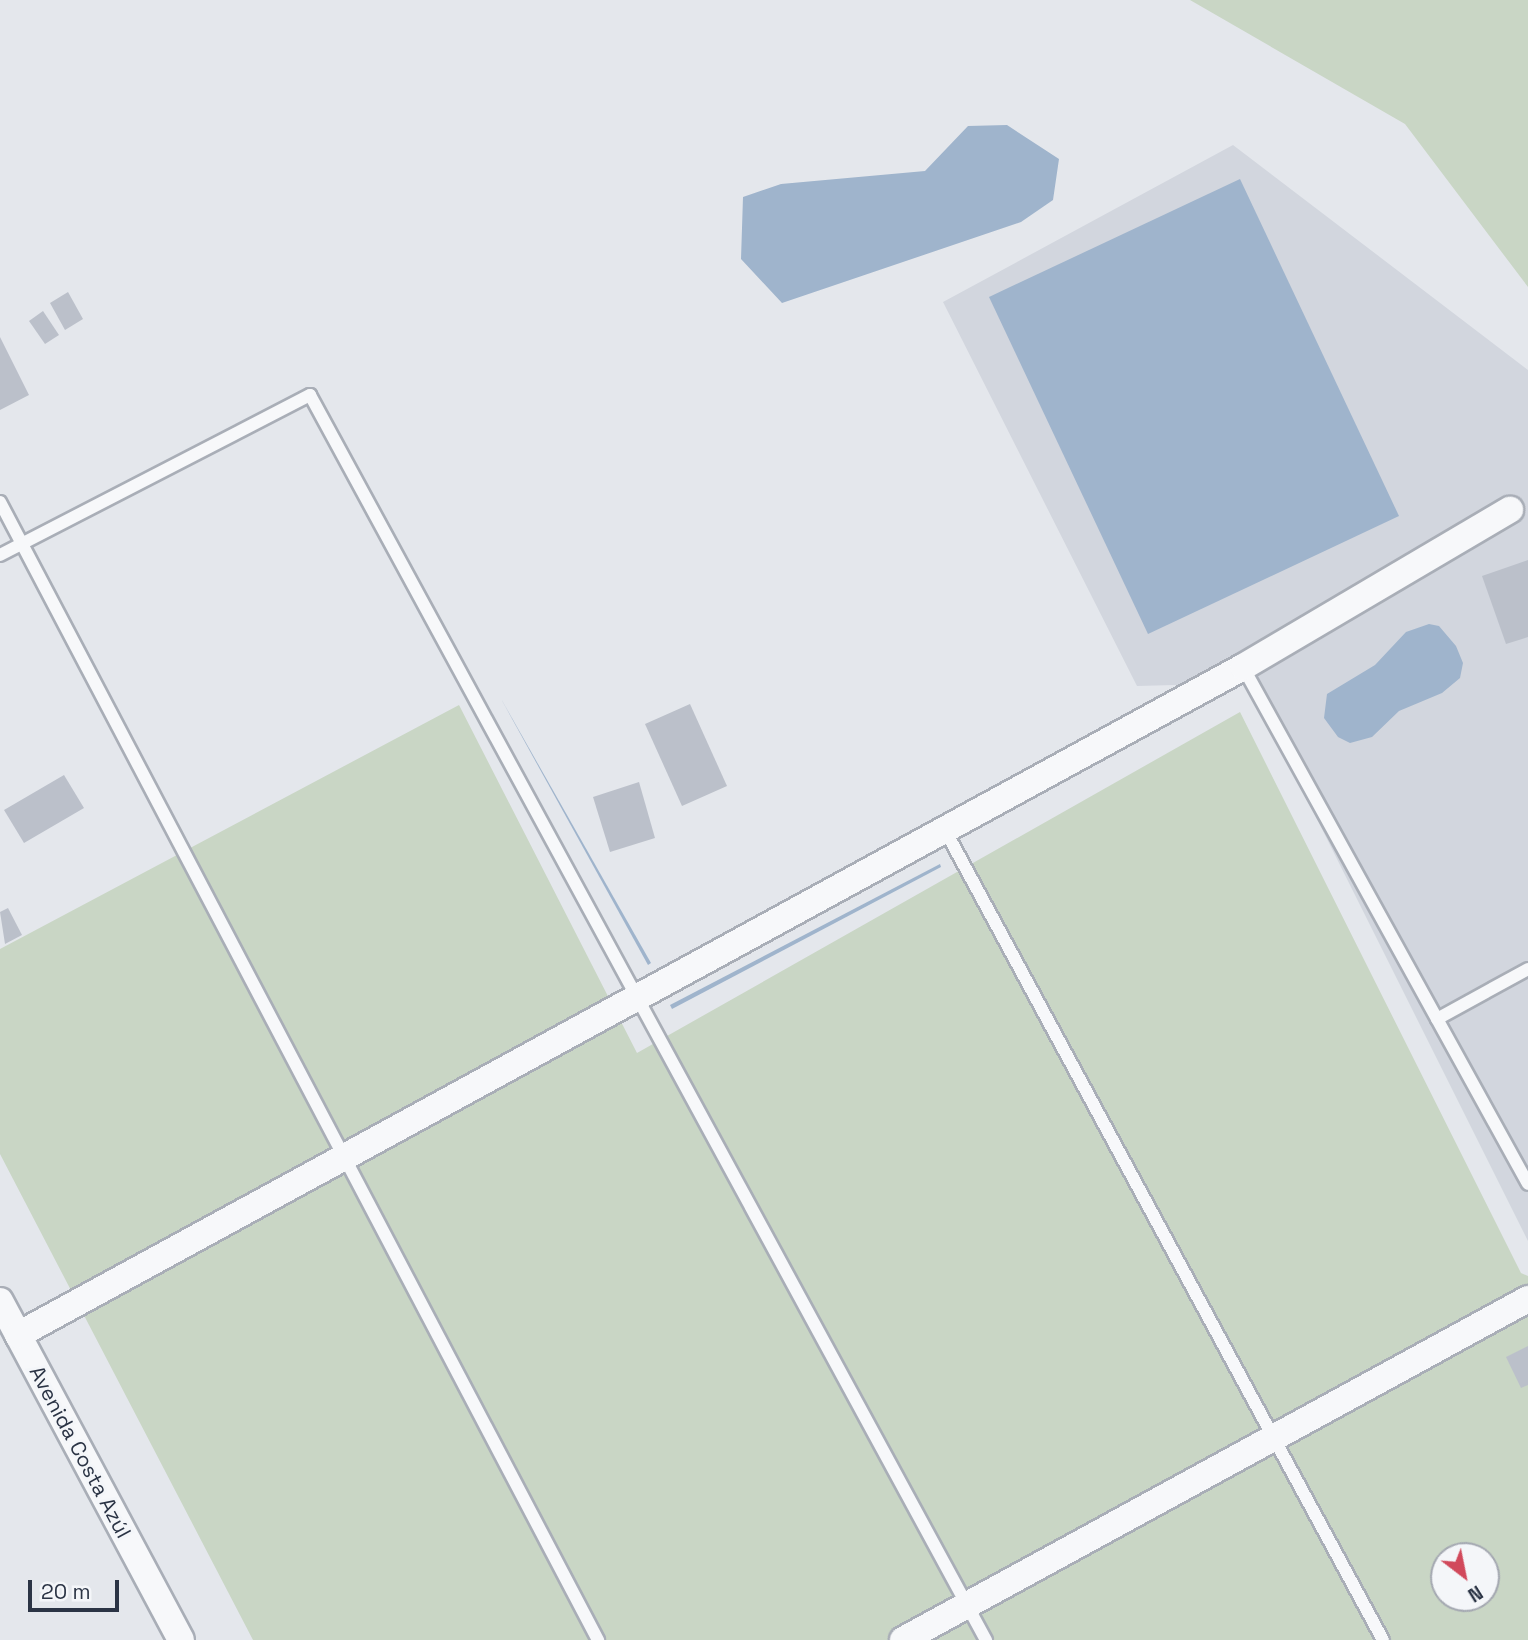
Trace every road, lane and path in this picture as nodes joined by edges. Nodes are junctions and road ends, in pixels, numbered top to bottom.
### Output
1 (0, 502) edge
2 (1510, 510) dead end
3 (22, 544) junction
4 (0, 555) edge
5 (1243, 667) junction
6 (945, 830) junction
7 (1528, 969) edge
8 (637, 997) junction
9 (1437, 1019) junction
10 (344, 1157) junction
11 (1528, 1184) edge
12 (1528, 1299) edge
13 (0, 1301) edge
14 (18, 1335) junction
15 (1274, 1438) junction
16 (967, 1605) junction
17 (181, 1640) edge
18 (598, 1640) edge
19 (903, 1640) edge
20 (986, 1640) edge
21 (1383, 1640) edge

1 - 3 lane
2 - 5 street
3 - 4 lane
3 - 8 lane
3 - 10 lane
5 - 6 street
5 - 9 lane
6 - 8 street
6 - 15 lane
7 - 9 lane
8 - 10 street
8 - 16 lane
9 - 11 lane
10 - 14 street
10 - 18 lane
12 - 15 street
13 - 14 street, Avenida Costa Azúl
14 - 17 street, Avenida Costa Azúl
15 - 16 street
15 - 21 lane
16 - 19 street
16 - 20 lane

